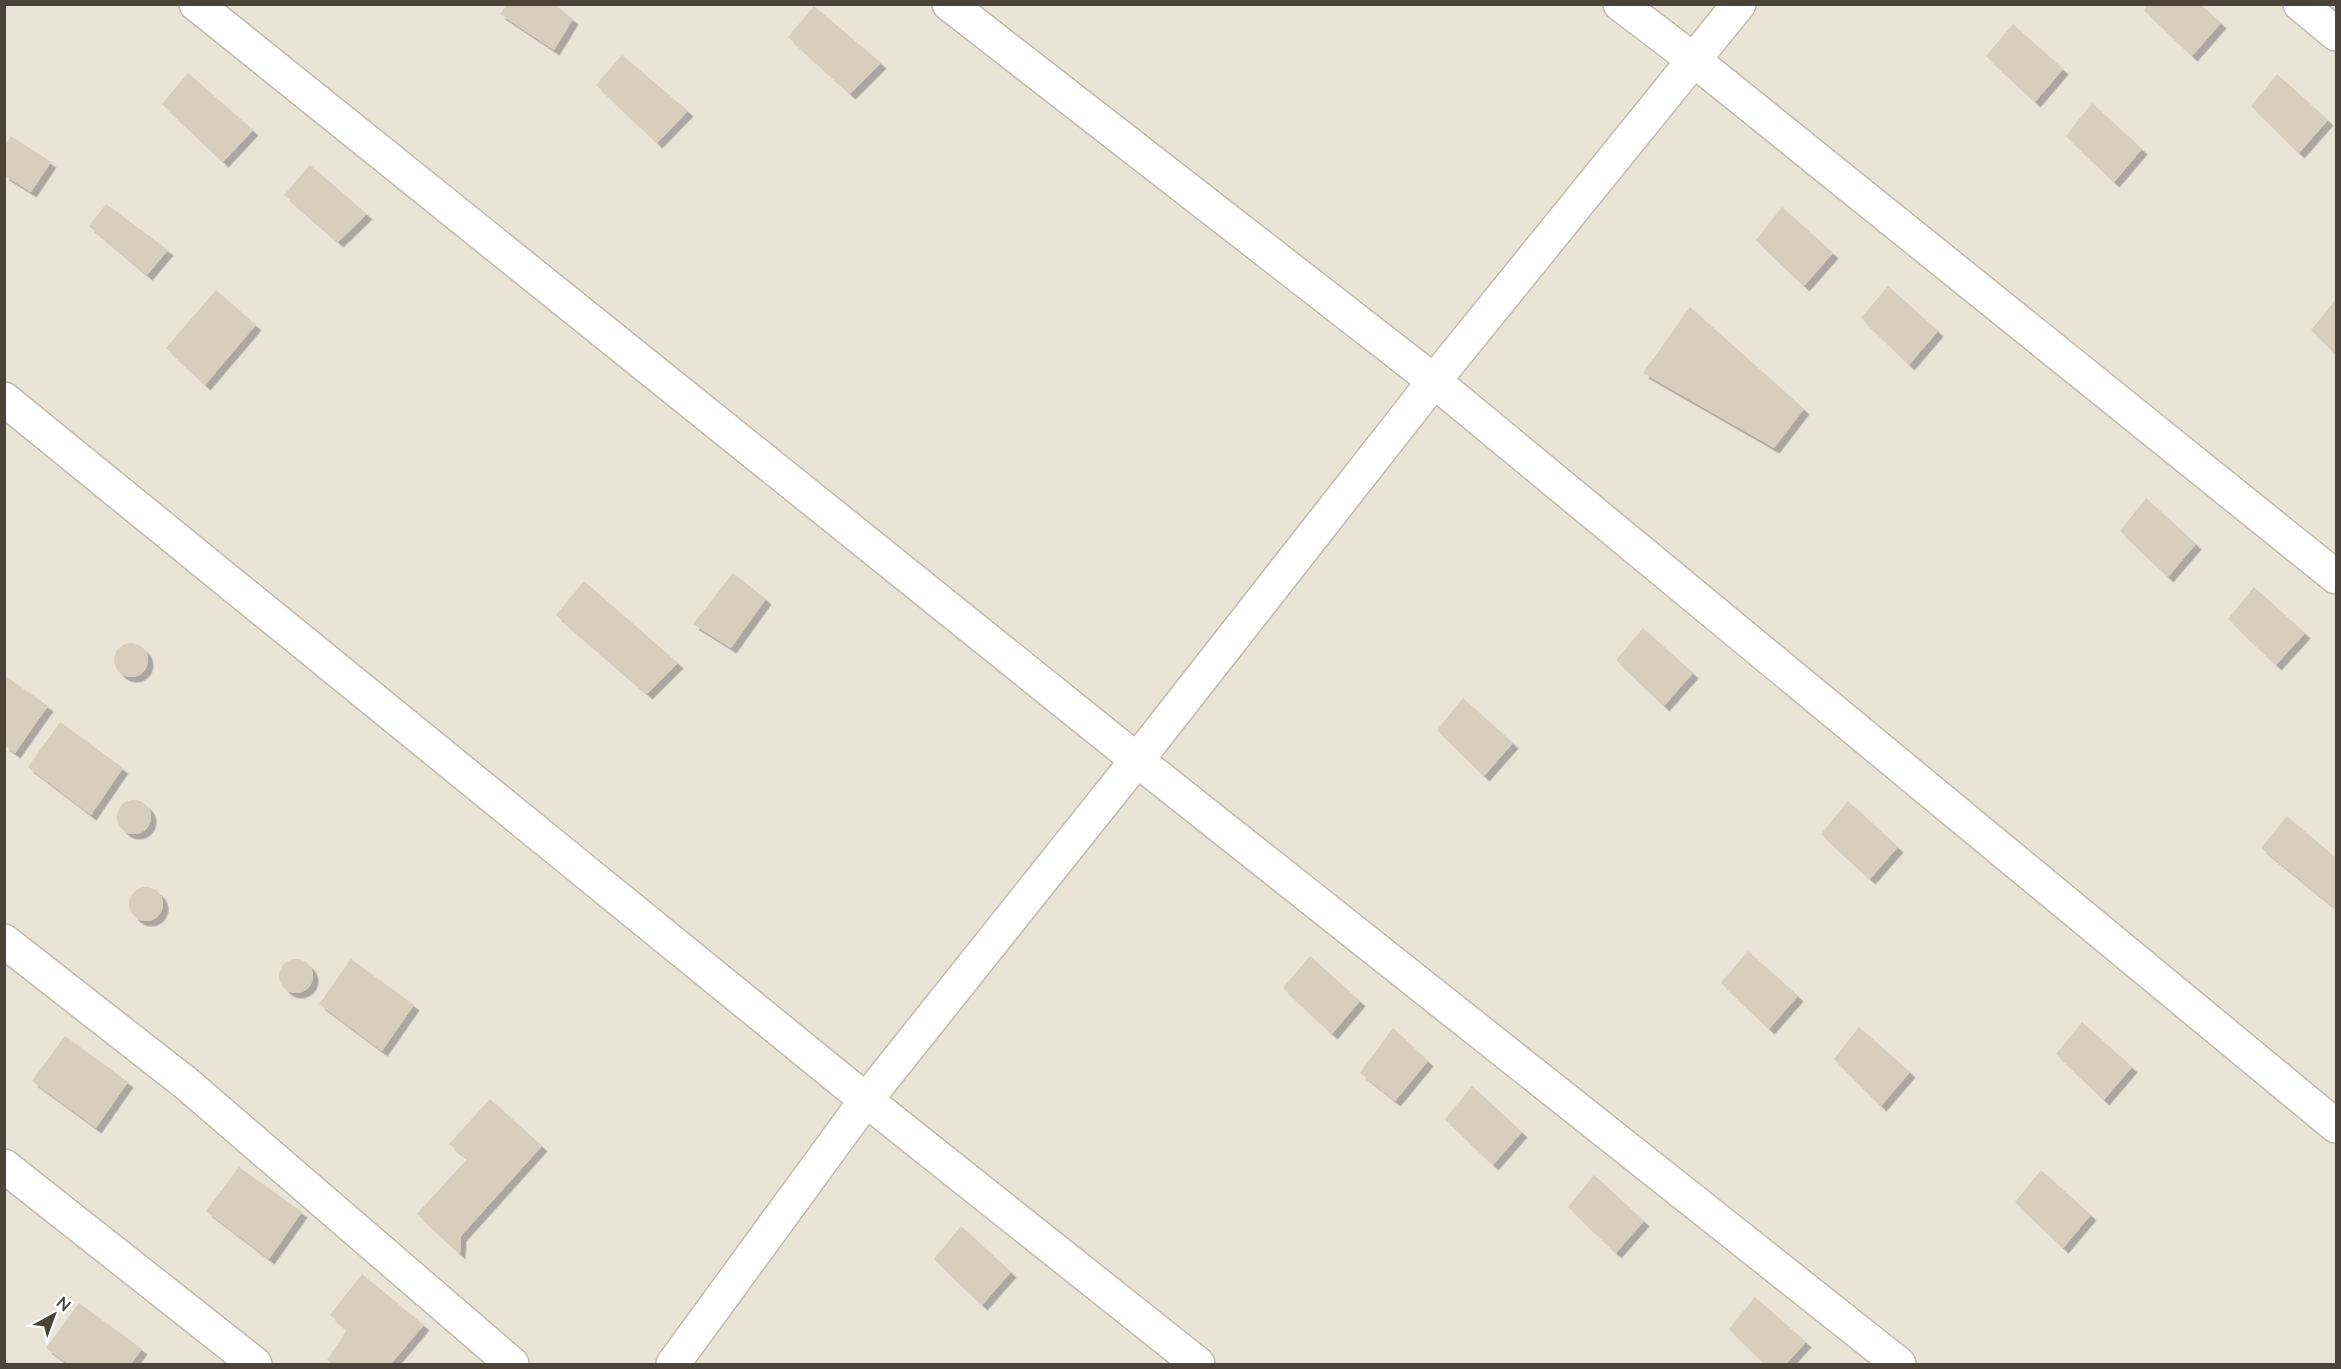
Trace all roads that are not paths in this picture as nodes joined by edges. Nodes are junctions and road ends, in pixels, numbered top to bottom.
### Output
1 (196, 4) edge
2 (949, 4) edge
3 (1620, 4) edge
4 (1739, 4) edge
5 (2300, 4) edge
6 (2337, 34) edge
7 (1695, 61) junction
8 (1434, 381) junction
9 (4, 399) edge
10 (2337, 577) edge
11 (1137, 760) junction
12 (4, 941) edge
13 (866, 1100) junction
14 (2337, 1126) edge
15 (4, 1166) edge
16 (255, 1365) edge
17 (512, 1365) edge
18 (673, 1365) edge
19 (1198, 1365) edge
20 (1899, 1365) edge

1 - 11 street
2 - 8 street
3 - 7 street
4 - 7 street
5 - 6 street
7 - 8 street
7 - 10 street
8 - 11 street
8 - 14 street
9 - 13 street
11 - 13 street
11 - 20 street
12 - 17 street
13 - 18 street
13 - 19 street
15 - 16 street

